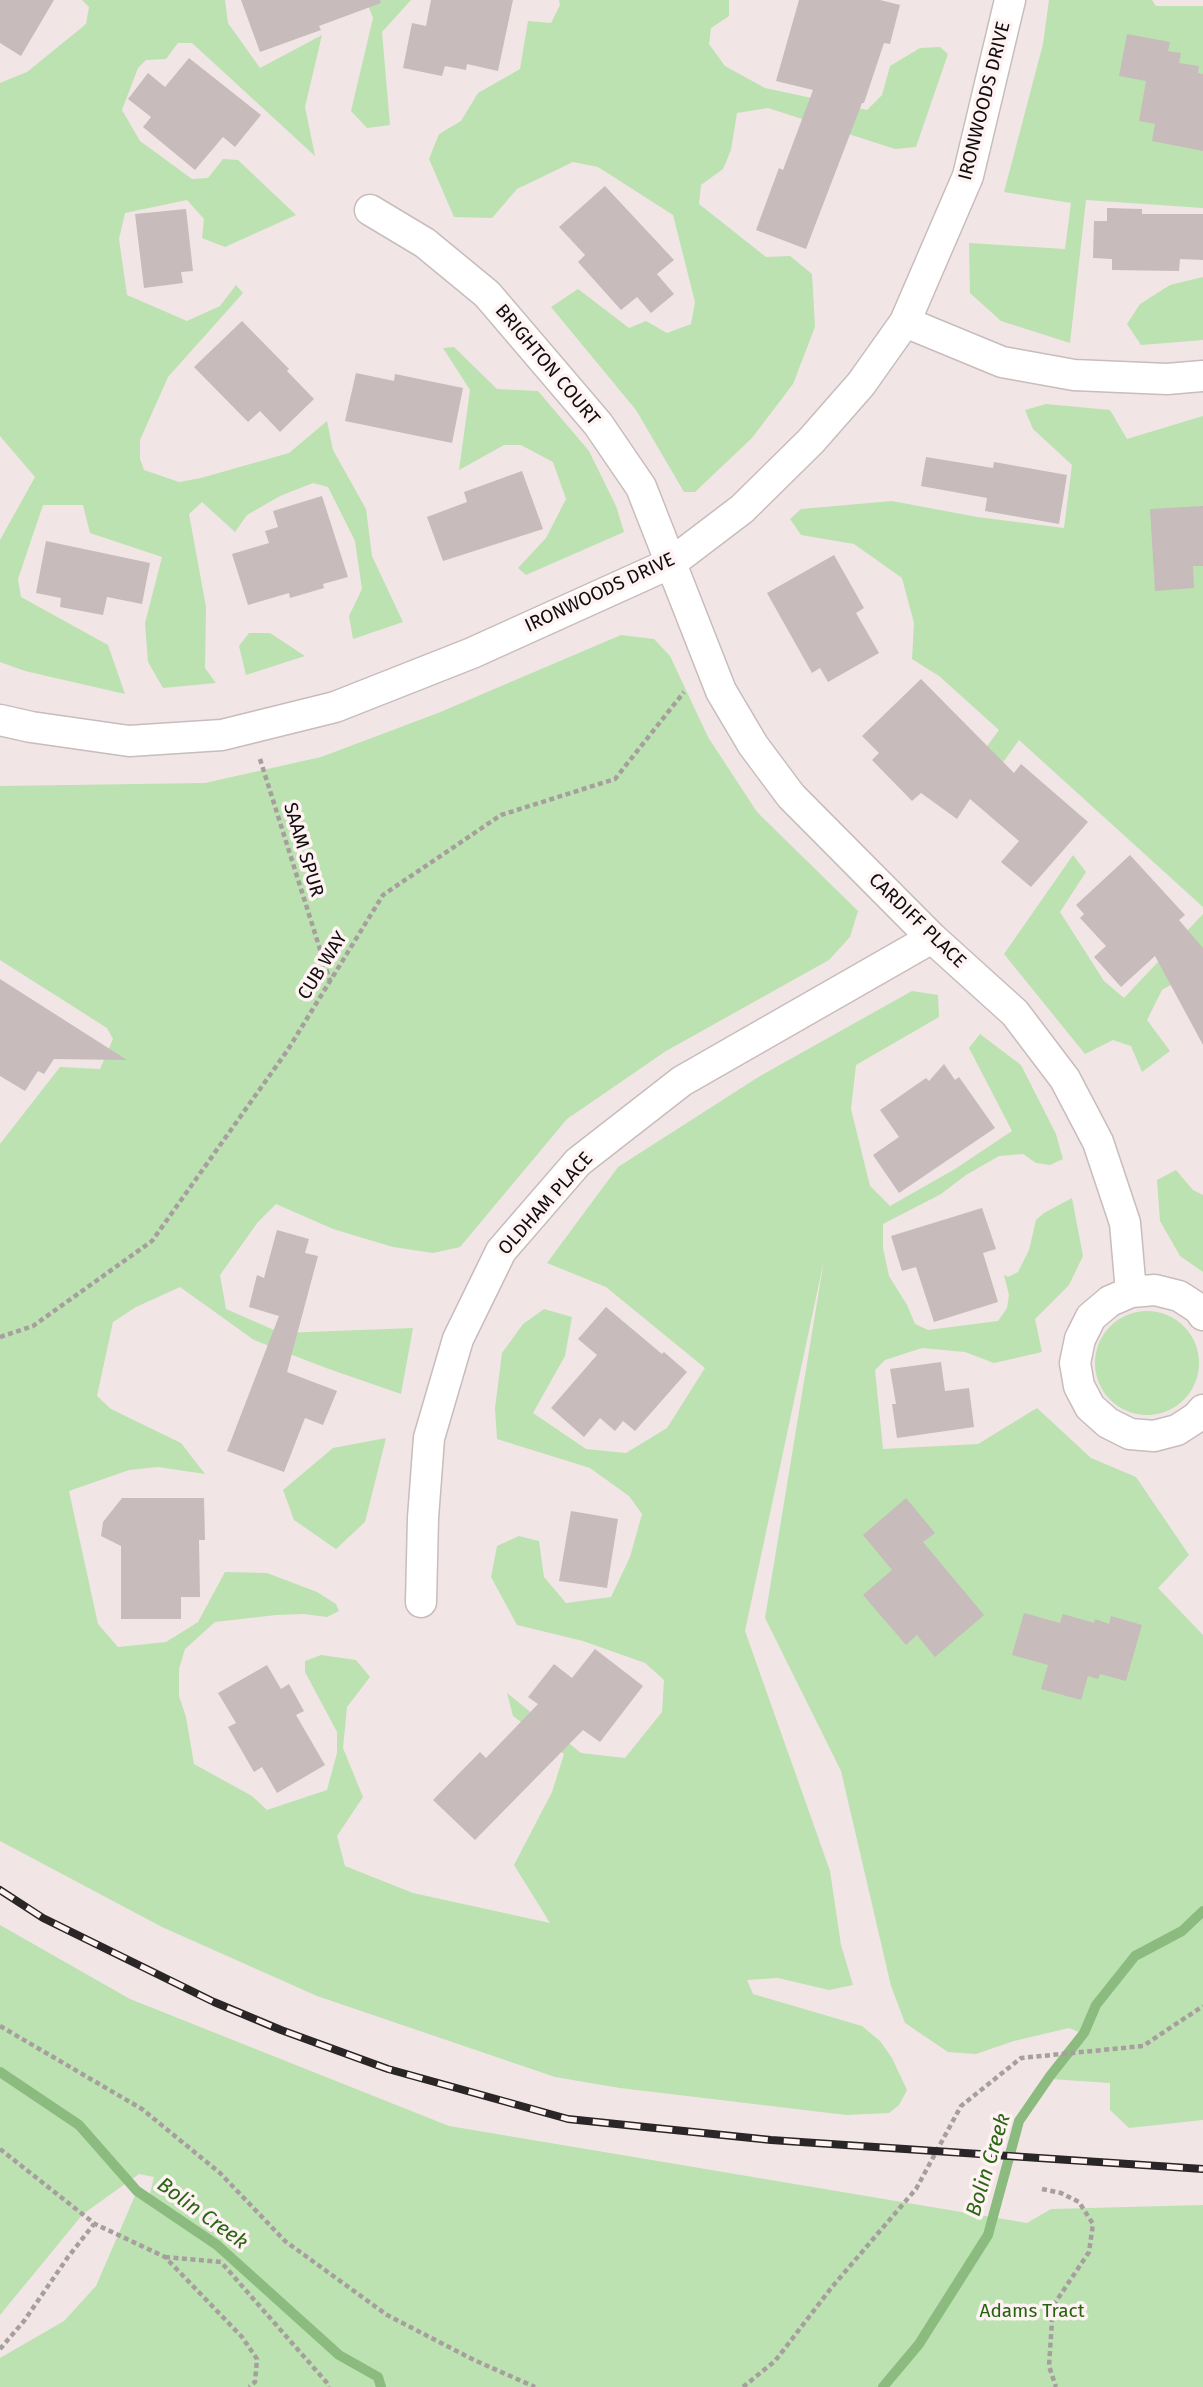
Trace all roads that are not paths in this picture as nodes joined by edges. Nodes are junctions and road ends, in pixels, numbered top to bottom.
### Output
1 (1010, 0) edge
2 (370, 210) dead end
3 (905, 321) junction
4 (1203, 376) edge
5 (671, 563) junction
6 (0, 720) edge
7 (932, 938) junction
8 (1131, 1292) junction
9 (1203, 1315) edge
10 (1203, 1410) edge
11 (421, 1602) dead end

1 - 3 street, IRONWOODS DRIVE
2 - 5 street, BRIGHTON COURT
3 - 4 street
3 - 5 street, IRONWOODS DRIVE
5 - 6 street, IRONWOODS DRIVE
5 - 7 street, CARDIFF PLACE
7 - 8 street, CARDIFF PLACE
7 - 11 street, OLDHAM PLACE
8 - 9 street
8 - 10 street

